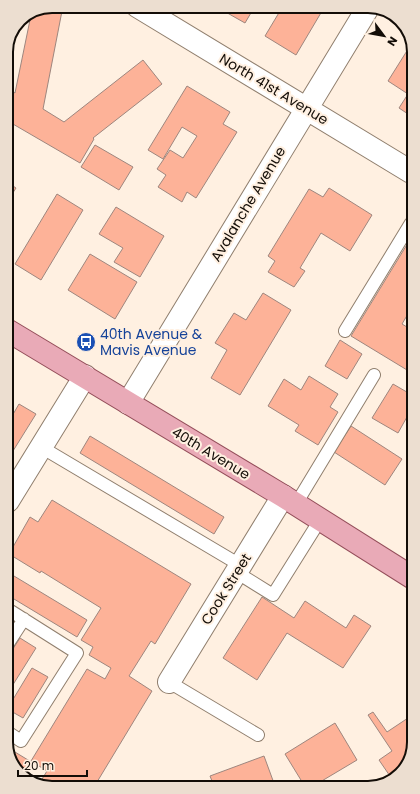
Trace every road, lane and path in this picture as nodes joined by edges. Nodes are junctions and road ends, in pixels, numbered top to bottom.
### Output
1 (150, 13) edge
2 (365, 13) edge
3 (307, 108) junction
4 (407, 170) edge
5 (407, 230) edge
6 (345, 331) dead end
7 (13, 333) edge
8 (374, 375) dead end
9 (85, 376) junction
10 (128, 403) junction
11 (42, 447) junction
12 (13, 493) edge
13 (289, 500) junction
14 (320, 520) junction
15 (238, 568) junction
16 (407, 574) edge
17 (13, 612) edge
18 (24, 619) junction
19 (13, 636) edge
20 (168, 682) joint
21 (258, 735) dead end
22 (13, 736) edge

1 - 3 street, North 41st Avenue
2 - 3 street, Avalanche Avenue
3 - 4 street, North 41st Avenue
3 - 10 street, Avalanche Avenue
5 - 6 lane
7 - 9 main road, 40th Avenue
8 - 13 lane
9 - 10 main road, 40th Avenue
9 - 11 street
10 - 13 main road, 40th Avenue
11 - 12 street
11 - 15 lane
13 - 14 main road, 40th Avenue
13 - 15 street, Cook Street
14 - 15 lane
14 - 16 main road, 40th Avenue
15 - 20 street, Cook Street
17 - 18 lane
18 - 19 lane
18 - 22 lane
20 - 21 lane

